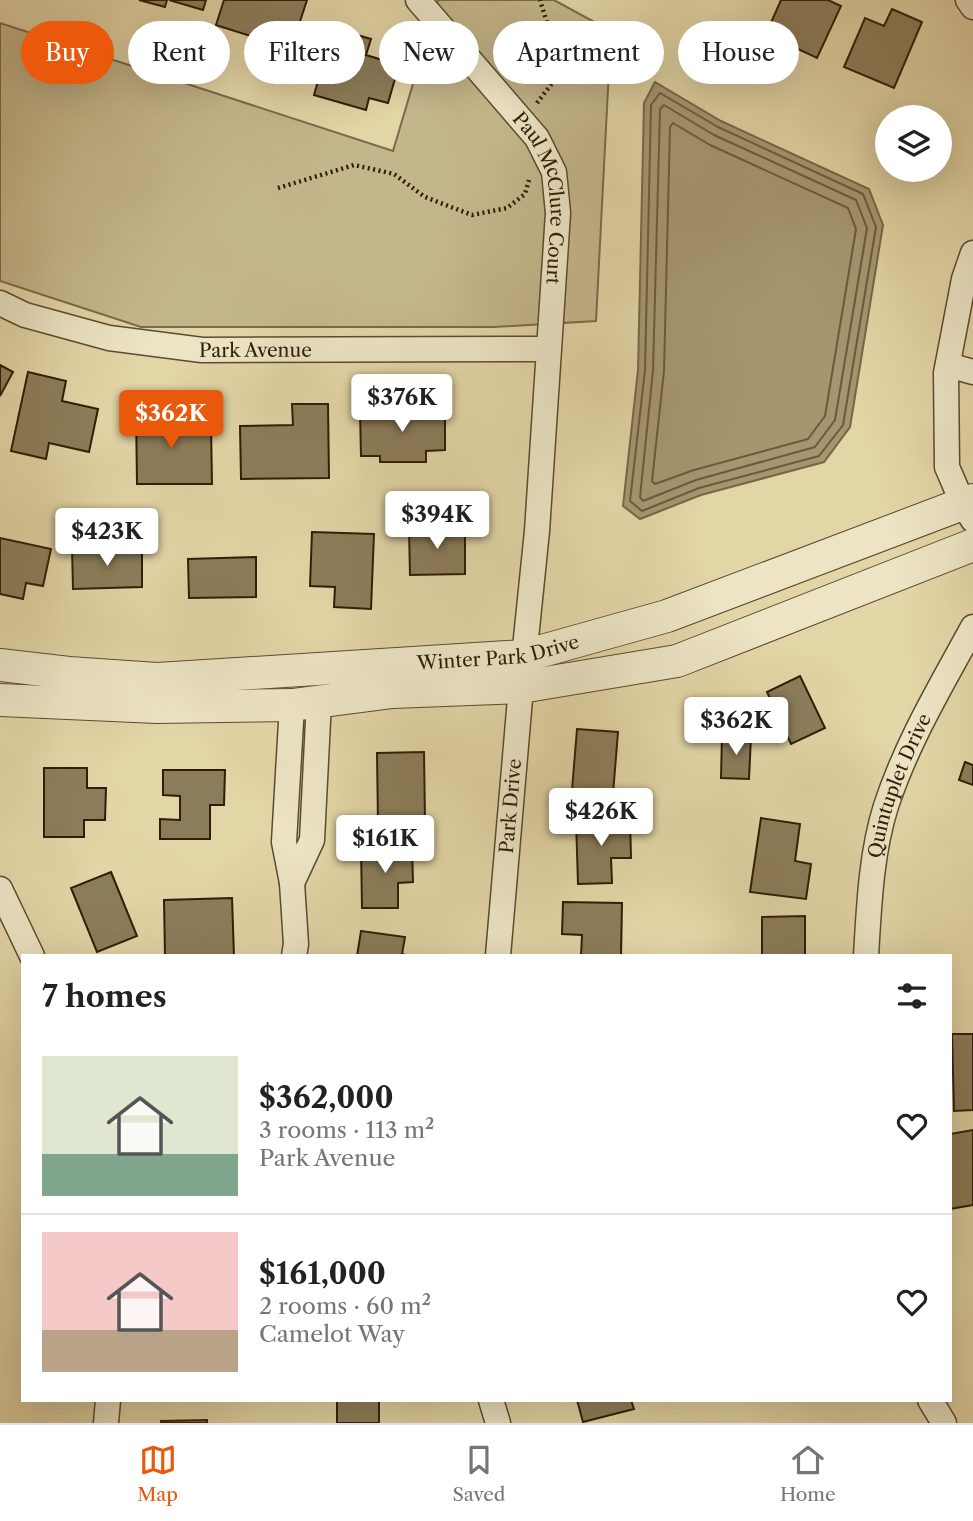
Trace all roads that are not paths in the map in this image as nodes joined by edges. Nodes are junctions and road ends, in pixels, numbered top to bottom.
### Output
1 (418, 0) edge
2 (968, 0) edge
3 (973, 7) edge
4 (973, 253) edge
5 (0, 303) edge
6 (548, 349) junction
7 (948, 365) junction
8 (973, 372) edge
9 (970, 508) edge
10 (973, 545) edge
11 (973, 627) edge
12 (524, 656) junction
13 (0, 665) edge
14 (521, 687) junction
15 (0, 700) edge
16 (305, 703) junction
17 (0, 889) edge
18 (31, 954) edge
19 (294, 954) edge
20 (498, 954) edge
21 (866, 954) edge
22 (108, 1402) edge
23 (492, 1402) edge
24 (931, 1402) edge
25 (106, 1423) edge
26 (498, 1423) edge
27 (944, 1423) edge

1 - 6 street, Paul McClure Court
2 - 3 street
4 - 7 street
5 - 6 street, Park Avenue
6 - 12 street
7 - 8 street
7 - 9 street
9 - 12 street, Winter Park Drive
10 - 14 street, Winter Park Drive
11 - 21 street, Quintuplet Drive
12 - 13 street, Winter Park Drive
12 - 14 street, Park Drive
14 - 16 street, Winter Park Drive
14 - 20 street, Park Drive
15 - 16 street, Winter Park Drive
16 - 19 street
17 - 18 street
22 - 25 street
23 - 26 street
24 - 27 street

